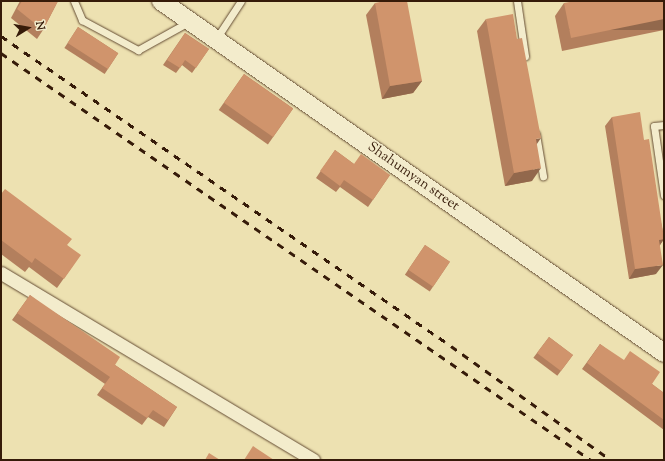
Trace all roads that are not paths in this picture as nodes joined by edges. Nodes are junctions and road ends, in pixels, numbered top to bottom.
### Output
1 (74, 1) edge
2 (162, 1) edge
3 (241, 1) edge
4 (518, 1) edge
5 (190, 21) junction
6 (216, 39) junction
7 (526, 62) edge
8 (535, 123) edge
9 (664, 125) edge
10 (543, 176) dead end
11 (664, 195) edge
12 (1, 273) edge
13 (664, 353) edge
14 (313, 460) edge

1 - 5 lane
2 - 5 main road, Shahumyan street
3 - 6 lane
4 - 7 lane
5 - 6 main road, Shahumyan street
6 - 13 main road, Shahumyan street
8 - 10 lane
9 - 11 lane
12 - 14 street

